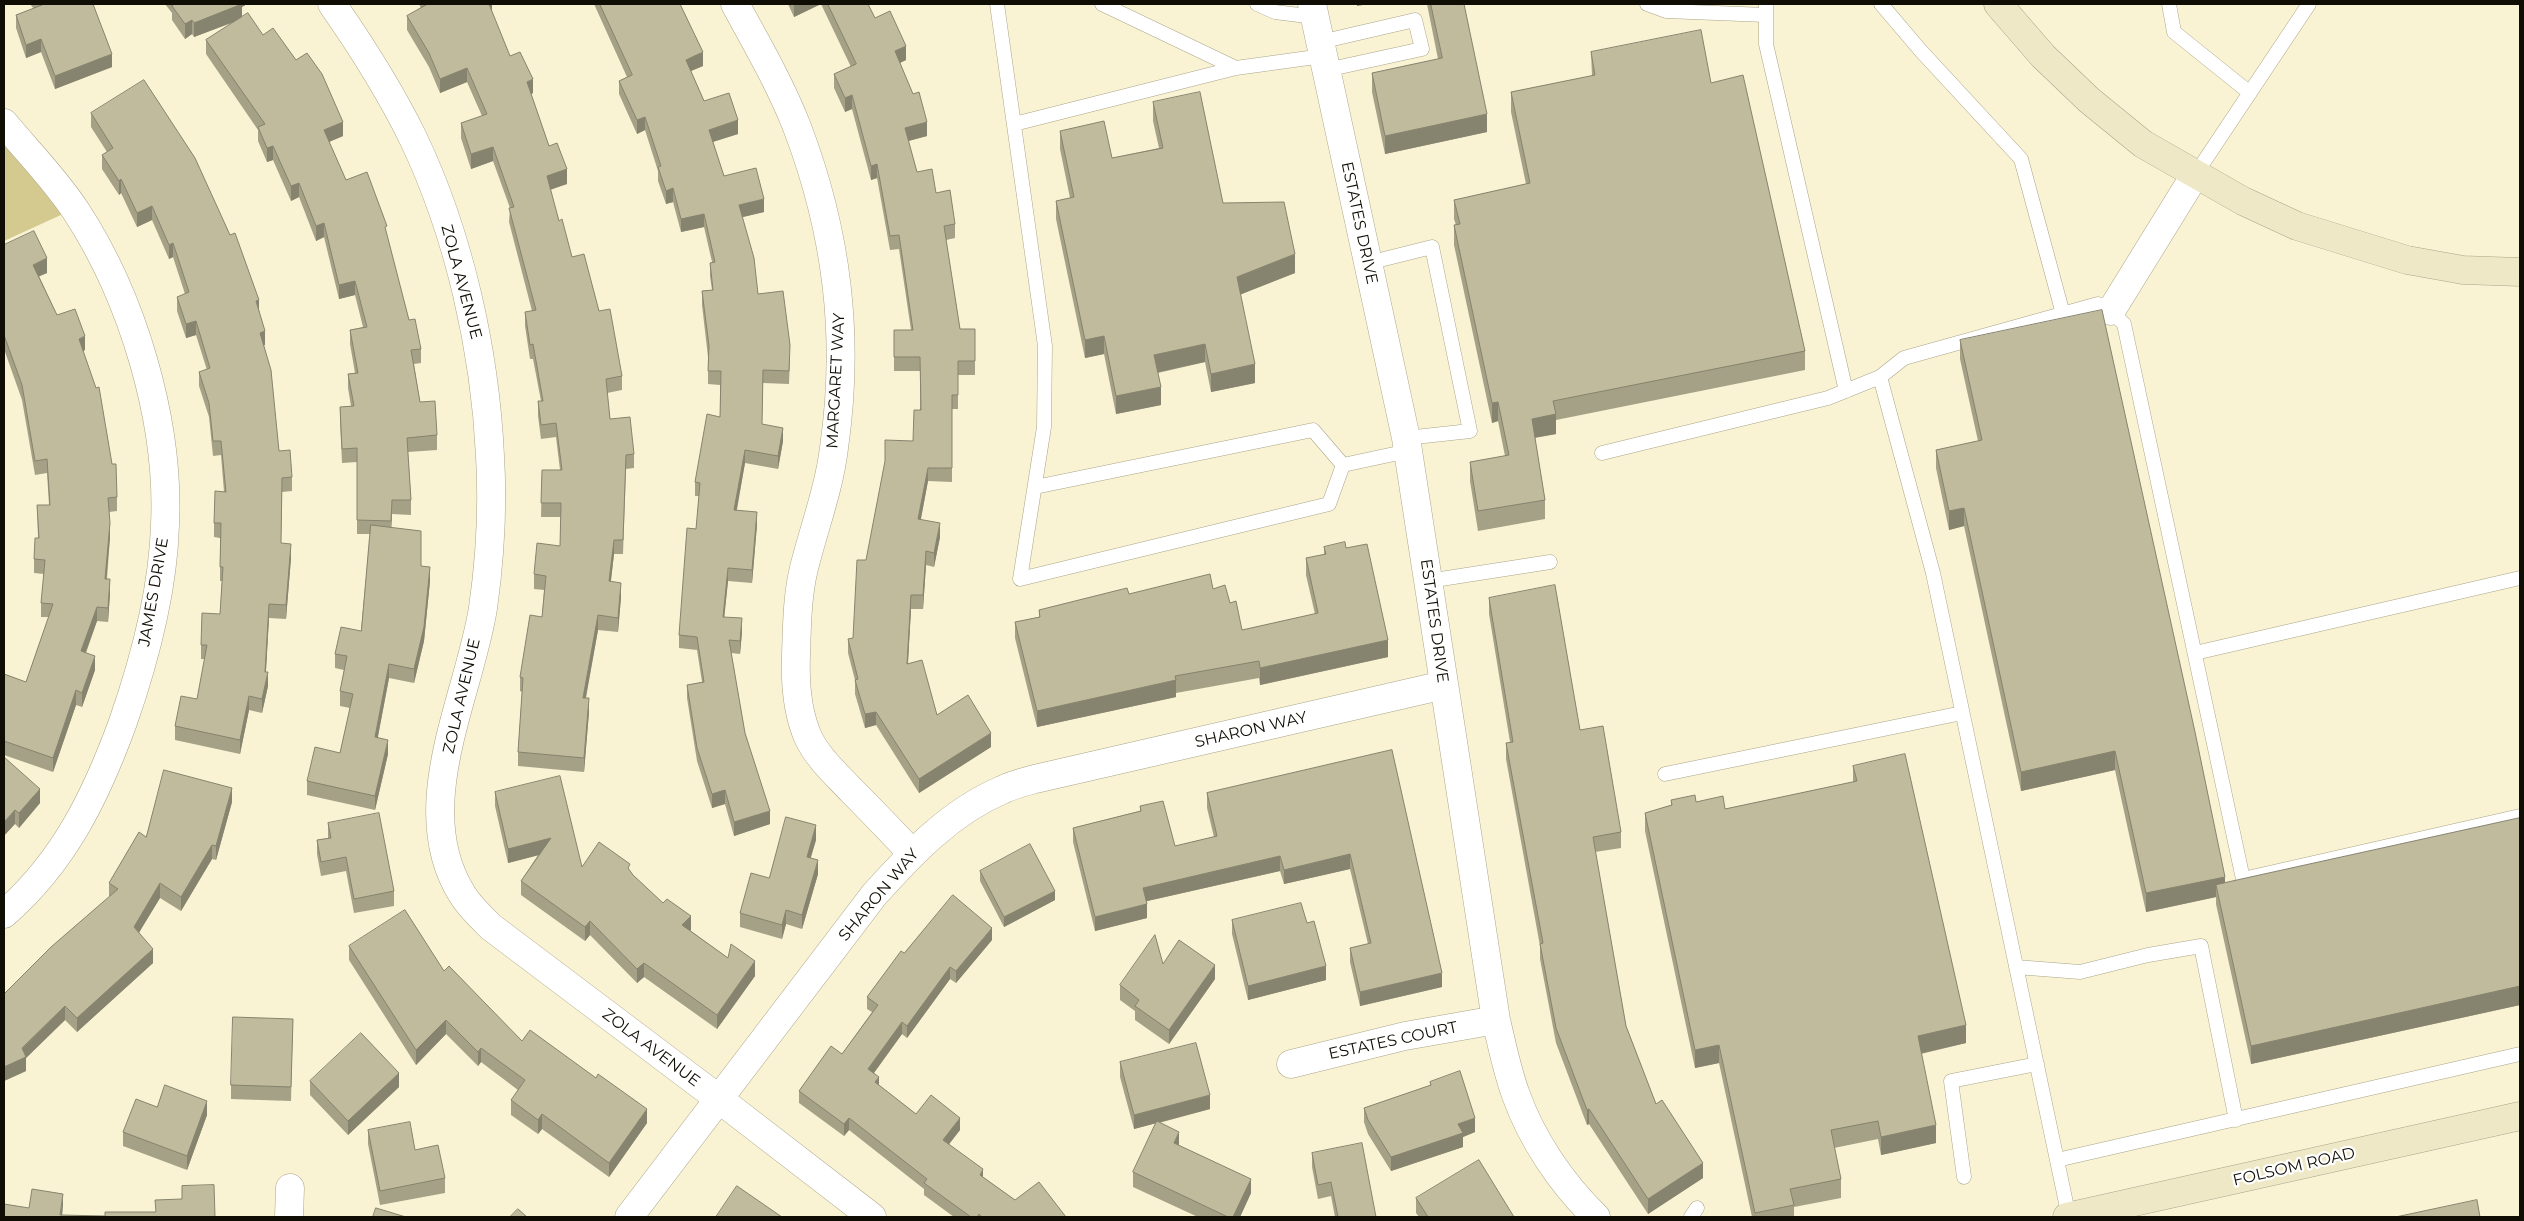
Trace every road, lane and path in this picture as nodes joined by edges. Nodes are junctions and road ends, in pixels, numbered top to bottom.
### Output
1 (332, 4) edge
2 (735, 4) edge
3 (997, 4) edge
4 (1102, 4) edge
5 (1257, 4) edge
6 (1648, 4) edge
7 (1881, 4) edge
8 (1998, 4) edge
9 (2169, 4) edge
10 (2309, 4) edge
11 (1766, 10) edge
12 (1319, 38) edge
13 (1236, 68) junction
14 (2250, 93) junction
15 (4, 123) edge
16 (1014, 124) junction
17 (2195, 175) junction
18 (1368, 263) junction
19 (2520, 272) edge
20 (2111, 311) junction
21 (2063, 314) junction
22 (1880, 377) junction
23 (1846, 391) junction
24 (1407, 445) junction
25 (1602, 453) dead end
26 (1342, 465) junction
27 (1034, 487) junction
28 (1550, 562) dead end
29 (2520, 578) edge
30 (1428, 581) junction
31 (2195, 654) junction
32 (1444, 686) junction
33 (1962, 713) junction
34 (1665, 774) dead end
35 (2520, 816) edge
36 (912, 852) junction
37 (4, 914) edge
38 (2016, 967) junction
39 (1496, 1020) junction
40 (2520, 1054) edge
41 (1291, 1064) dead end
42 (2037, 1064) junction
43 (719, 1098) junction
44 (2520, 1116) edge
45 (2236, 1120) junction
46 (2057, 1160) junction
47 (1964, 1177) dead end
48 (290, 1188) dead end
49 (289, 1217) edge
50 (629, 1217) edge
51 (872, 1217) edge
52 (1596, 1217) edge
53 (2068, 1217) edge

1 - 43 street, ZOLA AVENUE
2 - 36 street, MARGARET WAY
3 - 16 lane
4 - 13 lane
5 - 12 lane
6 - 11 lane
7 - 21 lane
8 - 17 main road
9 - 14 lane
10 - 14 lane
11 - 23 lane
12 - 12 lane
12 - 13 lane
12 - 18 street, ESTATES DRIVE
13 - 16 lane
14 - 17 lane
15 - 37 street, JAMES DRIVE
16 - 27 lane
17 - 19 main road
17 - 20 street
18 - 24 street, ESTATES DRIVE
18 - 24 lane
20 - 21 lane
20 - 31 lane
21 - 22 lane
22 - 23 lane
22 - 33 lane
23 - 25 lane
24 - 26 lane
24 - 30 street, ESTATES DRIVE
26 - 27 lane
26 - 27 lane
28 - 30 lane
29 - 31 lane
30 - 32 street, ESTATES DRIVE
31 - 35 lane
32 - 36 street, SHARON WAY
32 - 39 street, ESTATES DRIVE
33 - 34 lane
33 - 38 lane
36 - 43 street, SHARON WAY
38 - 42 lane
38 - 45 lane
39 - 41 street, ESTATES COURT
39 - 52 street, ESTATES DRIVE
40 - 45 lane
42 - 46 lane
42 - 47 lane
43 - 50 street, SHARON WAY
43 - 51 street, ZOLA AVENUE
44 - 53 main road, FOLSOM ROAD
45 - 46 lane
46 - 53 lane
48 - 49 street

